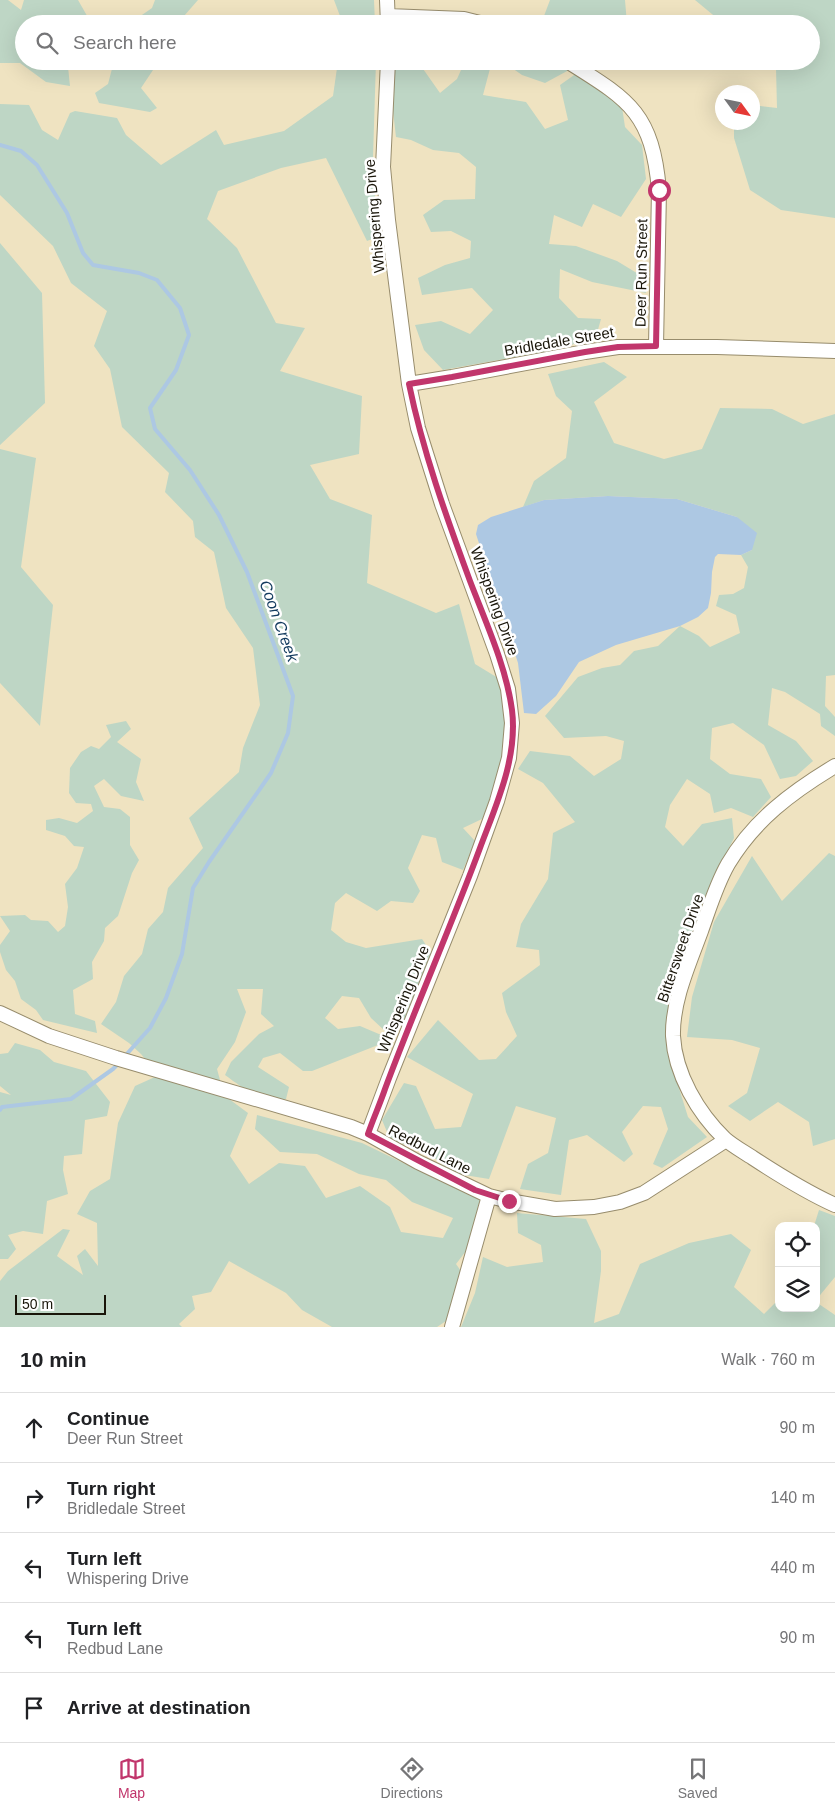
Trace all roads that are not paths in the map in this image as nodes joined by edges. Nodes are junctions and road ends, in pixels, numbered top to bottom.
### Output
1 (387, 0) edge
2 (388, 15) edge
3 (388, 70) edge
4 (581, 70) edge
5 (656, 346) junction
6 (835, 351) edge
7 (409, 384) junction
8 (835, 766) edge
9 (0, 1013) edge
10 (368, 1134) junction
11 (726, 1140) junction
12 (489, 1196) junction
13 (835, 1205) edge
14 (452, 1327) edge

1 - 2 street
3 - 7 street, Whispering Drive
4 - 5 street, Deer Run Street
5 - 6 street, Bridledale Street
5 - 7 street, Bridledale Street
7 - 10 street, Whispering Drive
8 - 11 street, Bittersweet Drive
9 - 10 street, Redbud Lane
10 - 12 street, Redbud Lane
11 - 12 street, Redbud Lane
11 - 13 street, Bittersweet Drive
12 - 14 street

